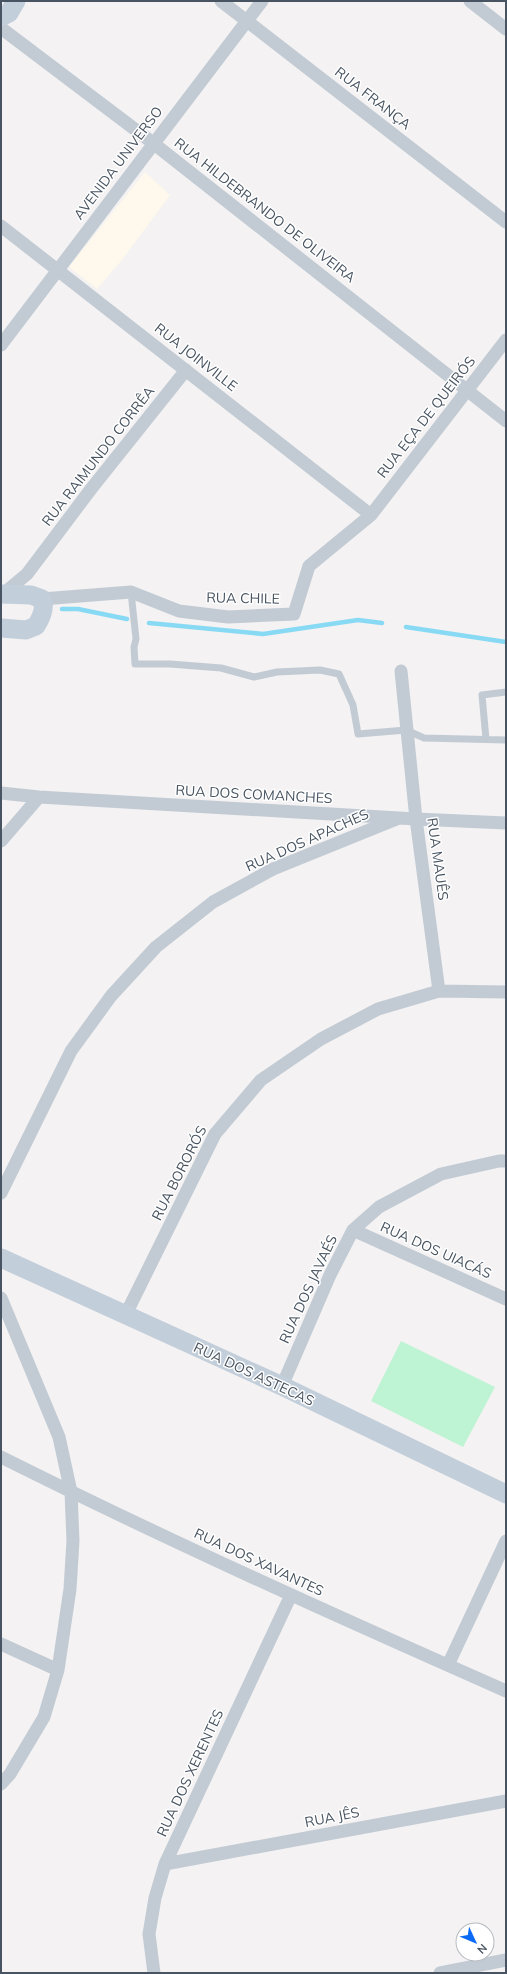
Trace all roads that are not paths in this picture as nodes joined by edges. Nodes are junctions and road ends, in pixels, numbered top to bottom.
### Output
1 (221, 1) edge
2 (262, 1) edge
3 (470, 1) edge
4 (7, 15) edge
5 (246, 20) junction
6 (506, 29) edge
7 (153, 143) junction
8 (506, 222) edge
9 (1, 226) edge
10 (57, 270) junction
11 (506, 340) edge
12 (1, 345) edge
13 (186, 370) junction
14 (467, 390) junction
15 (506, 421) edge
16 (371, 515) junction
17 (36, 562) junction
18 (131, 592) junction
19 (2, 594) edge
20 (37, 597) junction
21 (1, 628) edge
22 (401, 671) dead end
23 (506, 692) edge
24 (406, 730) junction
25 (486, 739) junction
26 (506, 740) edge
27 (1, 793) edge
28 (39, 798) junction
29 (399, 818) junction
30 (416, 819) junction
31 (506, 822) edge
32 (1, 841) edge
33 (439, 992) junction
34 (506, 992) edge
35 (506, 1162) edge
36 (1, 1193) edge
37 (353, 1230) junction
38 (1, 1258) edge
39 (1, 1298) edge
40 (506, 1299) edge
41 (126, 1314) junction
42 (282, 1386) junction
43 (1, 1457) edge
44 (71, 1492) junction
45 (506, 1494) edge
46 (506, 1541) edge
47 (292, 1596) junction
48 (1, 1644) edge
49 (448, 1665) junction
50 (58, 1670) junction
51 (506, 1691) edge
52 (1, 1784) edge
53 (506, 1801) edge
54 (165, 1864) junction
55 (506, 1960) edge
56 (154, 1973) edge
57 (440, 1973) edge

1 - 5 street, RUA FRANÇA
2 - 5 street, AVENIDA UNIVERSO
3 - 6 street
4 - 7 street, RUA HILDEBRANDO DE OLIVEIRA
5 - 7 street, AVENIDA UNIVERSO
5 - 8 street, RUA FRANÇA
7 - 10 street, AVENIDA UNIVERSO
7 - 14 street, RUA HILDEBRANDO DE OLIVEIRA
9 - 10 street, RUA JOINVILLE
10 - 12 street, AVENIDA UNIVERSO
10 - 13 street, RUA JOINVILLE
11 - 14 street, RUA EÇA DE QUEIRÓS
13 - 16 street, RUA JOINVILLE
13 - 17 street, RUA RAIMUNDO CORRÊA
14 - 15 street, RUA HILDEBRANDO DE OLIVEIRA
14 - 16 street, RUA EÇA DE QUEIRÓS
16 - 18 street, RUA CHILE
17 - 19 street, RUA RAIMUNDO CORRÊA
17 - 20 street, RUA RAIMUNDO CORRÊA
18 - 20 street, RUA CHILE
18 - 24 lane
19 - 20 street
20 - 21 street
22 - 24 street, RUA MAUÊS
23 - 25 lane
24 - 25 lane
24 - 30 street, RUA MAUÊS
25 - 26 lane
27 - 28 street, RUA DOS COMANCHES
28 - 29 street, RUA DOS COMANCHES
28 - 32 street
29 - 30 street, RUA DOS COMANCHES
29 - 36 street, RUA DOS APACHES
30 - 31 street, RUA DOS COMANCHES
30 - 33 street, RUA MAUÊS
33 - 34 street, RUA BORORÓS
33 - 41 street, RUA BORORÓS
35 - 37 street, RUA DOS JAVAÉS
37 - 40 street, RUA DOS UIACÁS
37 - 42 street, RUA DOS JAVAÉS
38 - 41 street, RUA DOS ASTECAS
39 - 44 street
41 - 42 street, RUA DOS ASTECAS
42 - 45 street, RUA DOS ASTECAS
43 - 44 street, RUA DOS XAVANTES
44 - 47 street, RUA DOS XAVANTES
44 - 50 street
46 - 49 street
47 - 49 street, RUA DOS XAVANTES
47 - 54 street, RUA DOS XERENTES
48 - 50 street
49 - 51 street, RUA DOS XAVANTES
50 - 52 street
53 - 54 street, RUA JÊS
54 - 56 street, RUA DOS XERENTES
55 - 57 street

